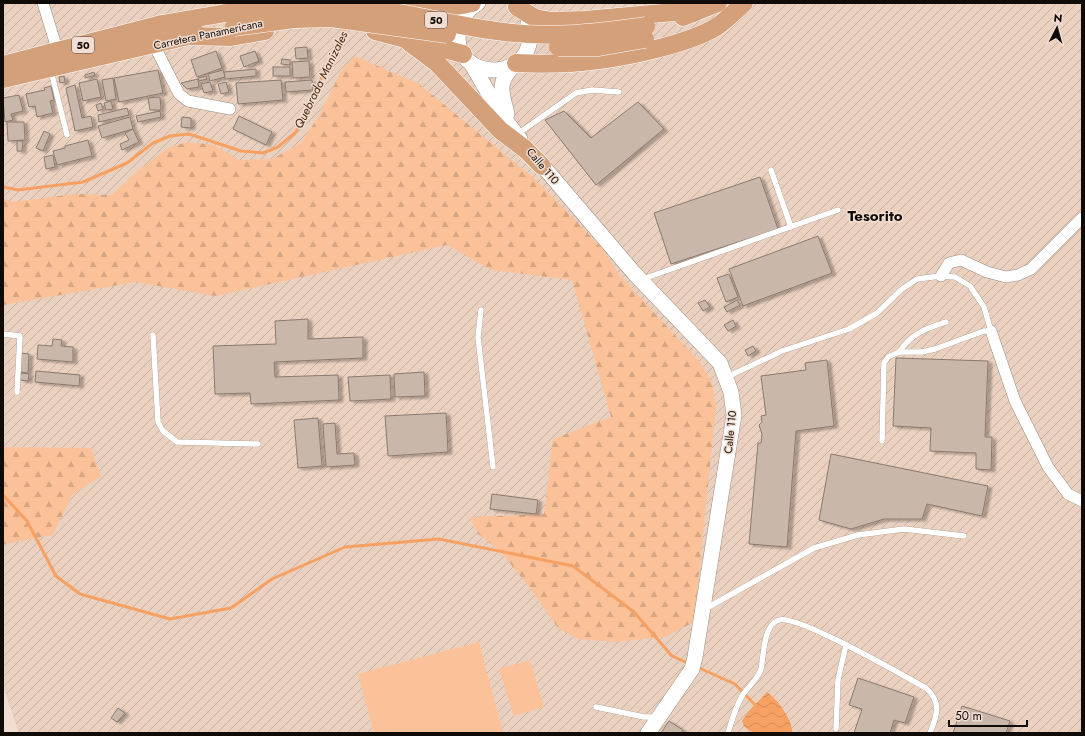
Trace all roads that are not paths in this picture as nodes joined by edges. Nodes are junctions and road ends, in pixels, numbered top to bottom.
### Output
1 (43, 3) edge
2 (404, 3) edge
3 (472, 3) edge
4 (478, 3) edge
5 (718, 3) edge
6 (744, 3) edge
7 (513, 5) edge
8 (674, 8) edge
9 (693, 13) junction
10 (226, 14) edge
11 (645, 32) junction
12 (186, 36) junction
13 (403, 38) junction
14 (154, 45) junction
15 (58, 52) junction
16 (467, 59) junction
17 (3, 64) edge
18 (515, 64) junction
19 (50, 69) junction
20 (3, 79) edge
21 (619, 92) dead end
22 (230, 109) dead end
23 (512, 130) junction
24 (66, 135) dead end
25 (542, 166) junction
26 (771, 170) dead end
27 (838, 210) dead end
28 (1082, 218) edge
29 (791, 227) junction
30 (940, 276) junction
31 (640, 280) junction
32 (481, 310) dead end
33 (946, 322) dead end
34 (991, 330) junction
35 (3, 334) edge
36 (153, 335) dead end
37 (899, 352) junction
38 (727, 377) junction
39 (17, 392) dead end
40 (882, 441) dead end
41 (258, 444) dead end
42 (493, 468) dead end
43 (1082, 501) edge
44 (964, 536) dead end
45 (704, 610) junction
46 (846, 645) junction
47 (596, 707) dead end
48 (659, 717) junction
49 (836, 729) dead end
50 (648, 733) edge
51 (728, 733) edge
52 (930, 733) edge

1 - 15 street
2 - 3 highway
4 - 16 main road, Calle 110
5 - 9 highway, Carretera Panamericana / 50
6 - 11 highway, Carretera Panamericana / 50
6 - 18 highway
7 - 8 highway
7 - 18 main road
8 - 9 highway
9 - 11 highway, Carretera Panamericana / 50
10 - 11 highway, Carretera Panamericana / 50, bridge
10 - 12 highway, Carretera Panamericana / 50
10 - 15 highway, Carretera Panamericana / 50
12 - 13 highway
12 - 14 highway, Carretera Panamericana / 50
13 - 16 highway
13 - 25 highway
14 - 19 highway, Carretera Panamericana / 50
14 - 22 street
15 - 17 highway, Carretera Panamericana / 50
16 - 18 main road
16 - 23 main road, Calle 110
18 - 23 main road
19 - 20 highway, Carretera Panamericana / 50
19 - 24 lane
21 - 23 lane
23 - 25 main road, Calle 110
25 - 31 main road, Calle 110
26 - 29 lane
27 - 29 lane
28 - 30 street
29 - 31 lane
30 - 34 lane
30 - 38 lane
31 - 38 main road, Calle 110
32 - 42 lane
33 - 37 lane
34 - 37 lane
34 - 43 street
35 - 39 lane
36 - 41 lane
37 - 40 lane
38 - 45 main road, Calle 110
44 - 45 lane
45 - 48 main road, Calle 110
46 - 49 lane
46 - 51 lane
46 - 52 lane
47 - 48 lane
48 - 50 main road, Calle 110

